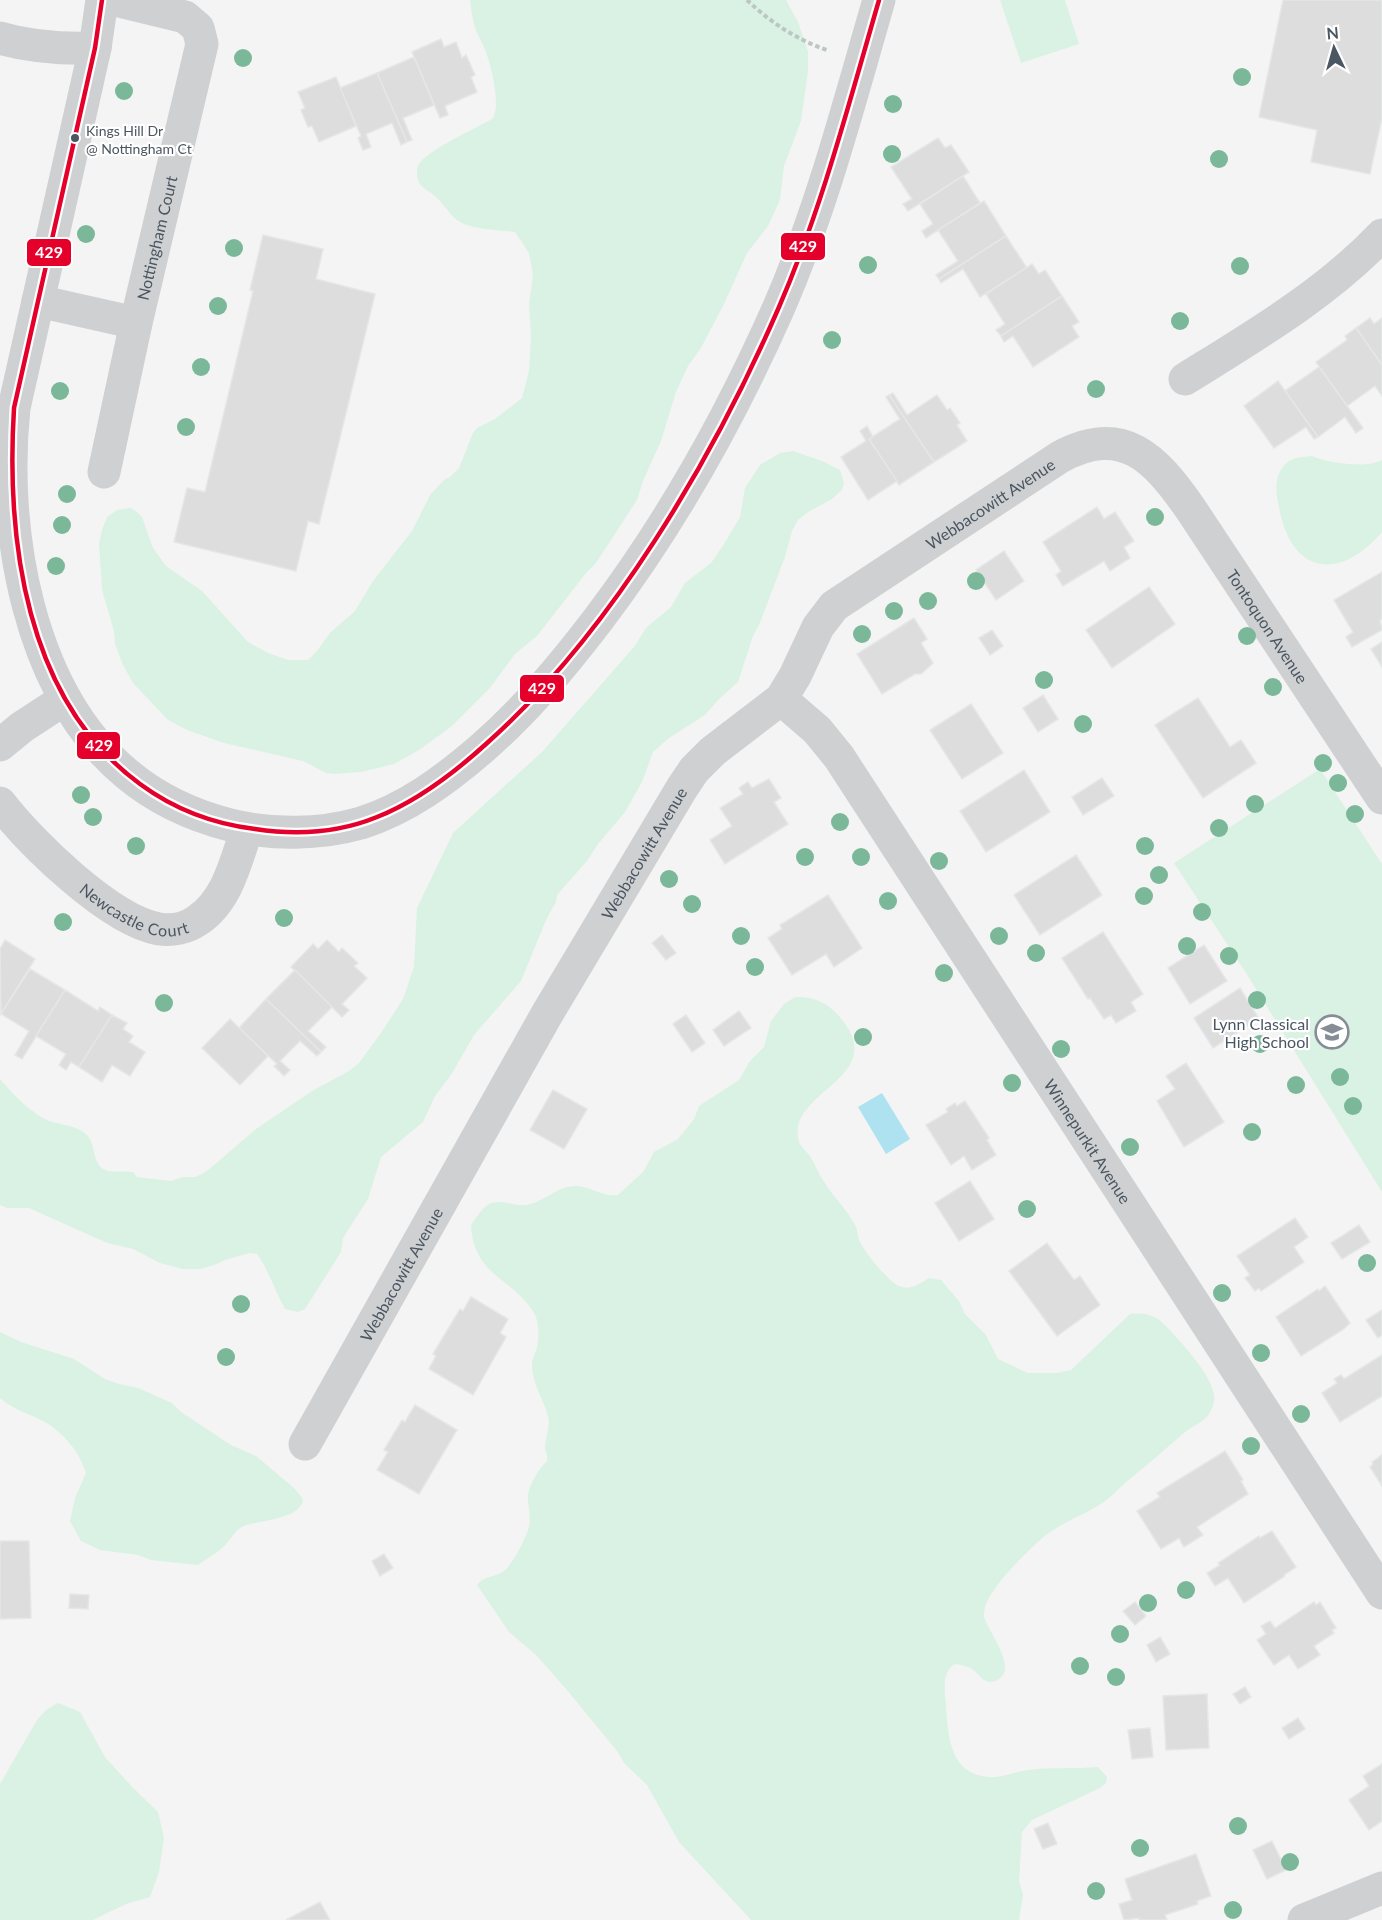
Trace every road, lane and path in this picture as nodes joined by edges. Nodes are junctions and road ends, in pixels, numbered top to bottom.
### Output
1 (102, 0) edge
2 (115, 0) edge
3 (747, 0) edge
4 (879, 0) edge
5 (0, 38) edge
6 (95, 48) junction
7 (861, 61) junction
8 (1382, 235) edge
9 (38, 301) junction
10 (136, 323) junction
11 (1185, 379) dead end
12 (1149, 459) joint
13 (104, 472) dead end
14 (65, 699) junction
15 (781, 699) junction
16 (0, 745) edge
17 (1382, 798) edge
18 (0, 802) edge
19 (247, 829) junction
20 (305, 1444) dead end
21 (1382, 1593) edge
22 (1382, 1888) edge
23 (1304, 1920) edge

1 - 6 street
2 - 10 street, Nottingham Court
3 - 7 path
4 - 7 street
5 - 6 street
6 - 9 street
7 - 19 street
8 - 11 street
9 - 10 street
9 - 14 street
10 - 13 street, Nottingham Court
12 - 15 street, Webbacowitt Avenue
12 - 17 street, Tontoquon Avenue
14 - 16 street
14 - 19 street
15 - 20 street, Webbacowitt Avenue
15 - 21 street, Winnepurkit Avenue
18 - 19 street, Newcastle Court
22 - 23 street

